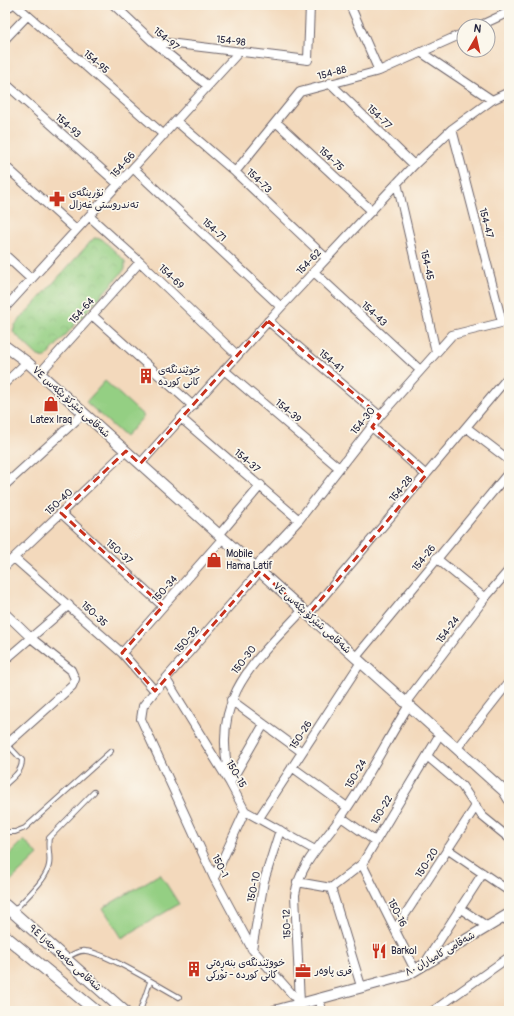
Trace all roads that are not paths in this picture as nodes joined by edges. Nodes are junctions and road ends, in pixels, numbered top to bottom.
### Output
1 (10, 5) edge
2 (16, 5) edge
3 (114, 5) edge
4 (310, 5) edge
5 (350, 5) edge
6 (5, 8) edge
7 (509, 12) edge
8 (27, 16) junction
9 (496, 18) edge
10 (456, 37) edge
11 (5, 39) edge
12 (152, 41) junction
13 (239, 52) junction
14 (422, 53) junction
15 (379, 70) junction
16 (5, 83) edge
17 (330, 83) junction
18 (208, 86) junction
19 (509, 92) edge
20 (492, 100) junction
21 (176, 121) junction
22 (276, 122) junction
23 (452, 129) junction
24 (164, 135) junction
25 (414, 165) junction
26 (5, 166) edge
27 (133, 168) junction
28 (235, 172) junction
29 (397, 183) junction
30 (118, 184) junction
31 (372, 211) junction
32 (89, 216) junction
33 (76, 230) junction
34 (5, 255) edge
35 (326, 258) junction
36 (140, 262) junction
37 (314, 272) junction
38 (31, 279) junction
39 (281, 307) junction
40 (5, 308) edge
41 (92, 315) junction
42 (268, 321) junction
43 (505, 322) edge
44 (452, 335) junction
45 (433, 339) junction
46 (5, 346) edge
47 (436, 352) junction
48 (237, 355) junction
49 (27, 362) junction
50 (224, 370) junction
51 (420, 370) junction
52 (40, 373) junction
53 (509, 376) edge
54 (5, 383) edge
55 (193, 406) junction
56 (84, 413) junction
57 (380, 416) junction
58 (182, 419) junction
59 (372, 427) junction
60 (467, 428) junction
61 (126, 451) junction
62 (509, 460) edge
63 (140, 464) junction
64 (339, 468) junction
65 (509, 472) edge
66 (426, 475) junction
67 (5, 485) edge
68 (261, 485) junction
69 (61, 513) junction
70 (299, 520) junction
71 (221, 537) junction
72 (14, 558) junction
73 (436, 558) junction
74 (5, 566) edge
75 (258, 569) junction
76 (509, 570) edge
77 (485, 598) junction
78 (69, 605) junction
79 (163, 606) junction
80 (306, 612) junction
81 (5, 613) edge
82 (31, 638) junction
83 (122, 653) junction
84 (5, 660) edge
85 (358, 660) junction
86 (166, 680) junction
87 (509, 682) edge
88 (155, 691) junction
89 (231, 700) junction
90 (407, 704) junction
91 (264, 724) junction
92 (144, 725) joint
93 (440, 734) junction
94 (6, 745) edge
95 (457, 748) junction
96 (111, 751) dead end
97 (302, 752) junction
98 (427, 756) junction
99 (292, 767) junction
100 (230, 783) junction
101 (5, 785) edge
102 (94, 792) dead end
103 (509, 799) edge
104 (476, 806) junction
105 (347, 807) junction
106 (245, 811) junction
107 (341, 817) junction
108 (258, 818) junction
109 (280, 830) junction
110 (5, 832) edge
111 (509, 838) edge
112 (375, 841) junction
113 (447, 849) junction
114 (315, 850) junction
115 (362, 864) junction
116 (483, 873) junction
117 (214, 878) junction
118 (297, 882) junction
119 (331, 888) junction
120 (509, 891) edge
121 (9, 908) edge
122 (461, 909) junction
123 (509, 914) edge
124 (488, 927) junction
125 (395, 930) junction
126 (5, 936) edge
127 (252, 949) junction
128 (509, 957) edge
129 (66, 958) junction
130 (425, 964) junction
131 (415, 970) junction
132 (150, 982) junction
133 (362, 986) junction
134 (179, 997) dead end
135 (319, 998) junction
136 (300, 1004) junction
137 (443, 1008) edge
138 (96, 1011) edge
139 (124, 1011) edge
140 (140, 1011) edge
141 (274, 1011) edge
142 (322, 1011) edge
143 (433, 1011) edge

1 - 6 street
2 - 8 street, 154-95
3 - 12 street, 154-97
4 - 13 street, 154-98
5 - 15 street
7 - 9 street
8 - 11 street
8 - 24 street, 154-95
10 - 14 street, 154-88
12 - 13 street, 154-98
12 - 18 street, 154-97
13 - 18 street, 154-66
14 - 15 street, 154-88
14 - 20 street
15 - 17 street, 154-88
16 - 30 street, 154-93
17 - 22 street, 154-88
17 - 25 street, 154-77
18 - 21 street, 154-66
19 - 20 street, 154-62
20 - 23 street, 154-62
21 - 24 street, 154-66
21 - 28 street, 154-73
22 - 28 street, 154-88
22 - 31 street, 154-75
23 - 25 street, 154-62
23 - 43 street, 154-47
24 - 27 street, 154-66
25 - 29 street, 154-62
26 - 33 street
27 - 30 street, 154-66
27 - 39 street, 154-71
28 - 35 street, 154-73
29 - 31 street, 154-62
29 - 45 street, 154-45
30 - 32 street, 154-66
31 - 35 street, 154-62
32 - 33 street, 154-66
32 - 36 street, 154-69
33 - 38 street, 154-66
34 - 38 street
35 - 37 street, 154-62
36 - 41 street, 154-64
36 - 48 street, 154-69
37 - 39 street, 154-62
37 - 51 street, 154-43
38 - 40 street, 154-66
39 - 42 street, 154-62
41 - 52 street, 154-64
41 - 55 street
42 - 48 street, 154-62
42 - 57 street, 154-41
43 - 44 street
44 - 45 street
44 - 47 street, 154-30
45 - 47 street, 154-45
46 - 49 street, شەقامی شێرکۆ بێکەس ٧٤
47 - 51 street, 154-30
48 - 50 street, 154-62
49 - 52 street, شەقامی شێرکۆ بێکەس ٧٤
49 - 54 street
50 - 55 street, 154-62
50 - 64 street, 154-39
51 - 57 street, 154-30
52 - 56 street, شەقامی شێرکۆ بێکەس ٧٤
53 - 60 street, 154-28
55 - 58 street, 154-62
56 - 61 street, شەقامی شێرکۆ بێکەس ٧٤
56 - 67 street
57 - 59 street, 154-30
58 - 63 street, 154-62
58 - 68 street, 154-37
59 - 64 street, 154-30
59 - 66 street
60 - 62 street
60 - 66 street, 154-28
61 - 63 street, شەقامی شێرکۆ بێکەس ٧٤
61 - 69 street, 150-40
63 - 71 street, شەقامی شێرکۆ بێکەس ٧٤
64 - 70 street, 154-30
65 - 73 street, 154-26
66 - 80 street, 154-28
68 - 70 street, 154-37
68 - 71 street, 150-34
69 - 72 street, 150-40
69 - 79 street, 150-37
70 - 75 street, 154-30
71 - 75 street, شەقامی شێرکۆ بێکەس ٧٤
71 - 79 street, 150-34
72 - 74 street, 150-40
72 - 78 street, 150-35
73 - 77 street
73 - 85 street, 154-26
75 - 80 street, شەقامی شێرکۆ بێکەس ٧٤
75 - 86 street, 150-32
76 - 77 street, 154-24
77 - 90 street, 154-24
78 - 82 street
78 - 83 street, 150-35
79 - 83 street, 150-34
80 - 85 street, شەقامی شێرکۆ بێکەس ٧٤
80 - 89 street, 150-30
81 - 82 street
82 - 84 street
82 - 94 street
83 - 88 street, 150-35
85 - 90 street, شەقامی شێرکۆ بێکەس ٧٤
85 - 97 street, 150-26
86 - 88 street, 150-32
86 - 100 street, 150-15
87 - 95 street
88 - 92 street, 150-32
89 - 91 street
89 - 100 street, 150-30
90 - 93 street, شەقامی شێرکۆ بێکەس ٧٤
90 - 105 street, 150-24
91 - 97 street
91 - 100 street
92 - 117 street, 150-1
93 - 95 street, شەقامی شێرکۆ بێکەس ٧٤
93 - 98 street, 150-22
94 - 101 lane
95 - 103 street, شەقامی شێرکۆ بێکەس ٧٤
96 - 110 lane
97 - 99 street, 150-26
98 - 104 street
98 - 112 street, 150-22
99 - 105 street
99 - 108 street, 150-26
100 - 106 street, 150-15
102 - 121 lane
104 - 111 street
104 - 113 street, 150-20
105 - 107 street, 150-24
106 - 108 street
106 - 117 street
107 - 112 street
107 - 114 street, 150-24
108 - 109 street
109 - 114 street
109 - 127 street, 150-10
112 - 115 street, 150-22
113 - 116 street
113 - 125 street, 150-20
114 - 118 street, 150-12
115 - 119 street, 150-22
115 - 125 street, 150-16
116 - 120 street
116 - 122 street
117 - 127 street, 150-1
118 - 119 street
118 - 136 street, 150-12
119 - 133 street
121 - 129 main road, شەقامی حەمە جەزا ٩٤
122 - 124 street
122 - 130 street
123 - 124 street, شەقامی کامیاران ٨٠
124 - 130 street, شەقامی کامیاران ٨٠
125 - 131 street, 150-16
126 - 138 main road, شەقامی حەمە جەزا ٩٤
127 - 136 street, 150-1
128 - 137 street
129 - 132 lane
129 - 139 main road, شەقامی حەمە جەزا ٩٤
130 - 131 street, شەقامی کامیاران ٨٠
131 - 133 street, شەقامی کامیاران ٨٠
132 - 134 lane
132 - 140 lane
133 - 135 street, شەقامی کامیاران ٨٠
135 - 136 street, شەقامی کامیاران ٨٠
135 - 142 street
136 - 141 street, شەقامی کامیاران ٨٠
137 - 143 street

